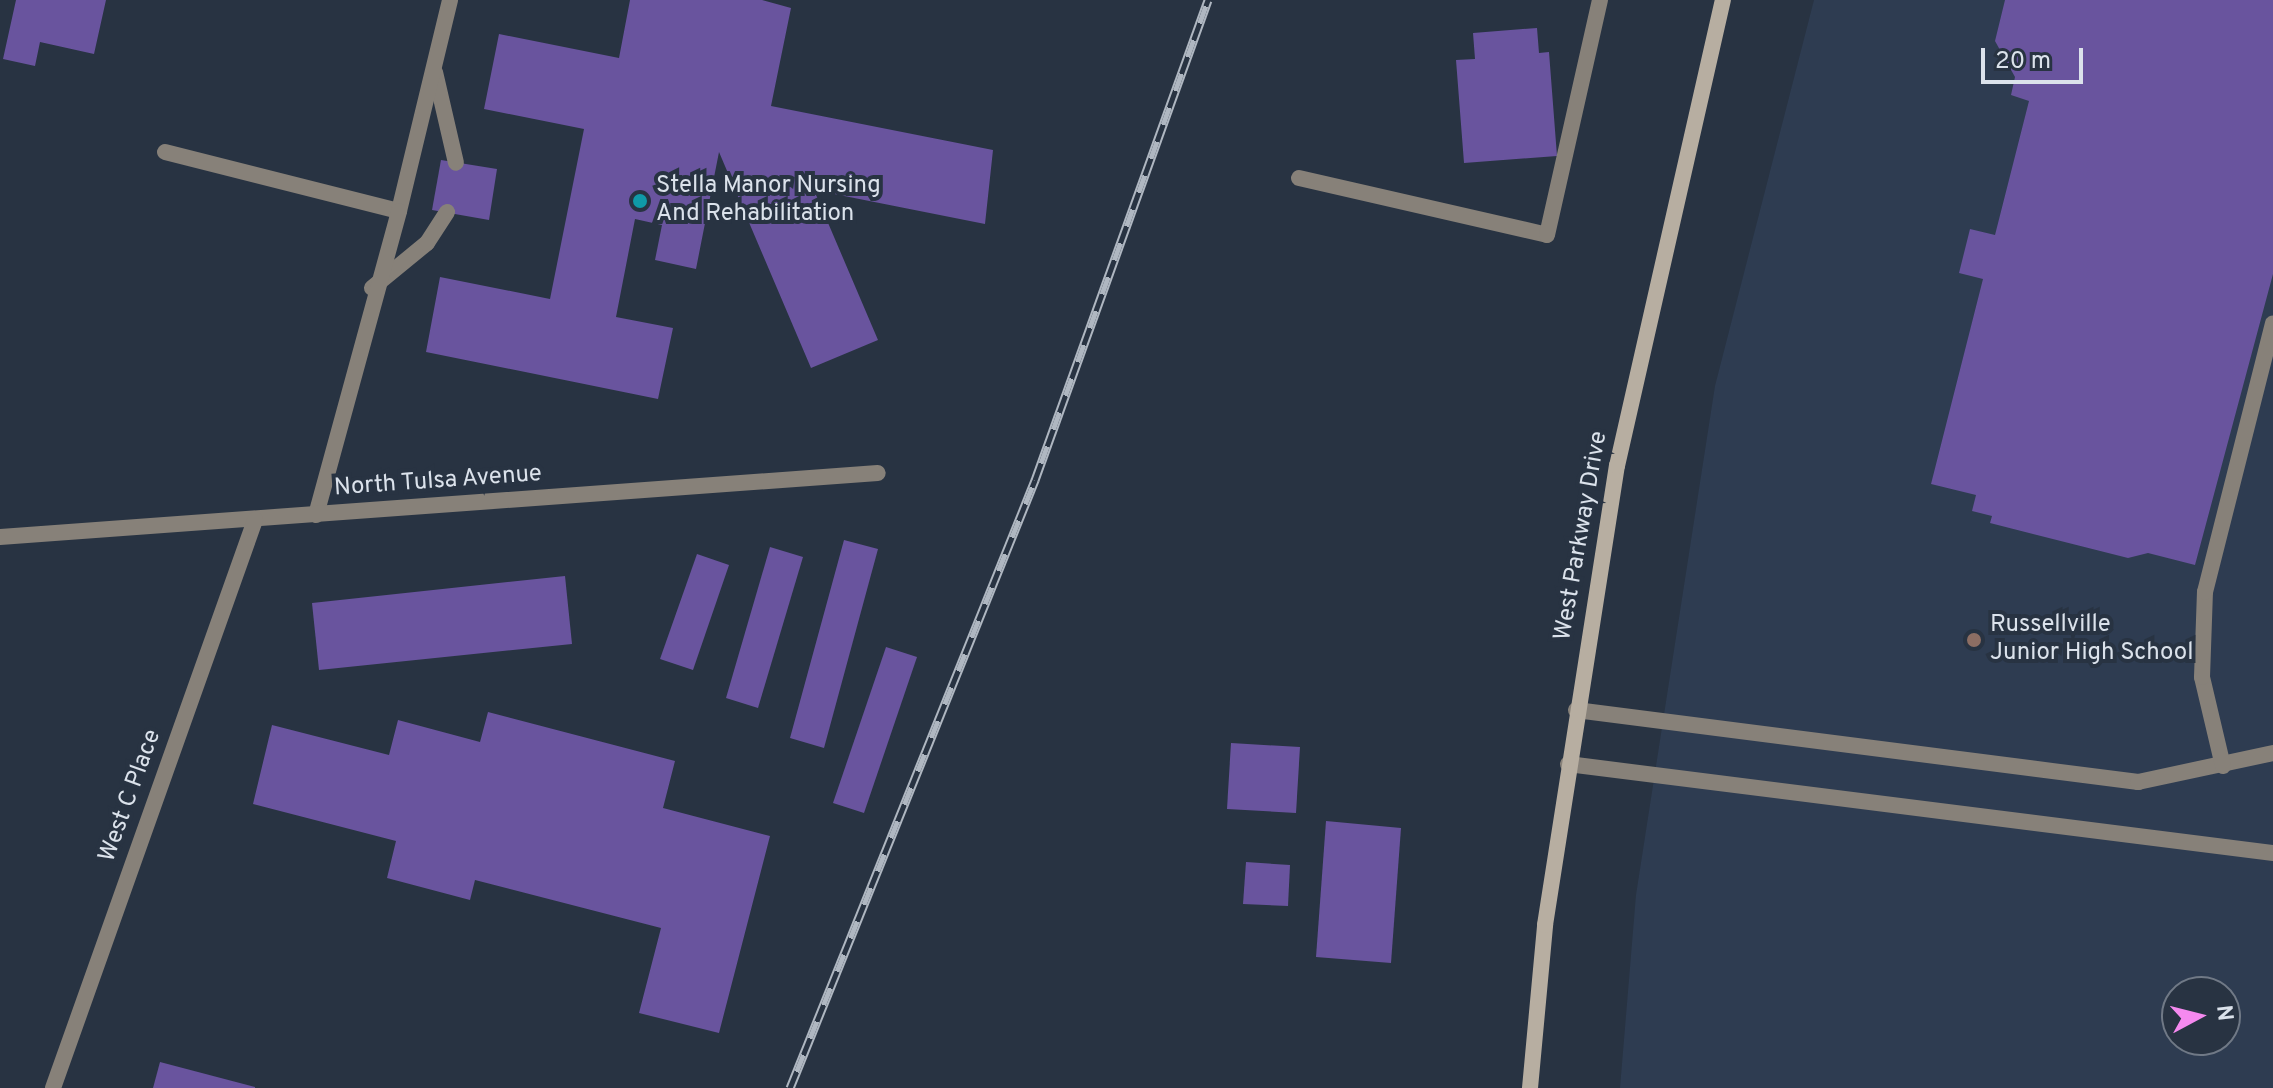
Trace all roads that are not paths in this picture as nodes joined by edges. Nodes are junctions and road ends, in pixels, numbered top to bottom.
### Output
1 (450, 0) edge
2 (1600, 0) edge
3 (1723, 0) edge
4 (434, 68) junction
5 (165, 152) dead end
6 (456, 163) dead end
7 (1299, 178) dead end
8 (399, 211) junction
9 (447, 212) dead end
10 (372, 288) junction
11 (2273, 323) edge
12 (878, 473) dead end
13 (316, 515) junction
14 (255, 520) junction
15 (0, 537) edge
16 (1576, 710) junction
17 (2273, 753) edge
18 (1568, 764) junction
19 (2223, 766) junction
20 (2273, 853) edge
21 (53, 1088) edge
22 (1530, 1088) edge

1 - 4 street
2 - 7 street
3 - 16 main road, West Parkway Drive
4 - 6 street
4 - 8 street
5 - 8 street
8 - 10 street
9 - 10 street
10 - 13 street
11 - 19 street
12 - 13 street, North Tulsa Avenue
13 - 14 street, North Tulsa Avenue
14 - 15 street, North Tulsa Avenue
14 - 21 street, West C Place
16 - 18 main road, West Parkway Drive
16 - 19 street
17 - 19 street
18 - 20 street
18 - 22 main road, West Parkway Drive

